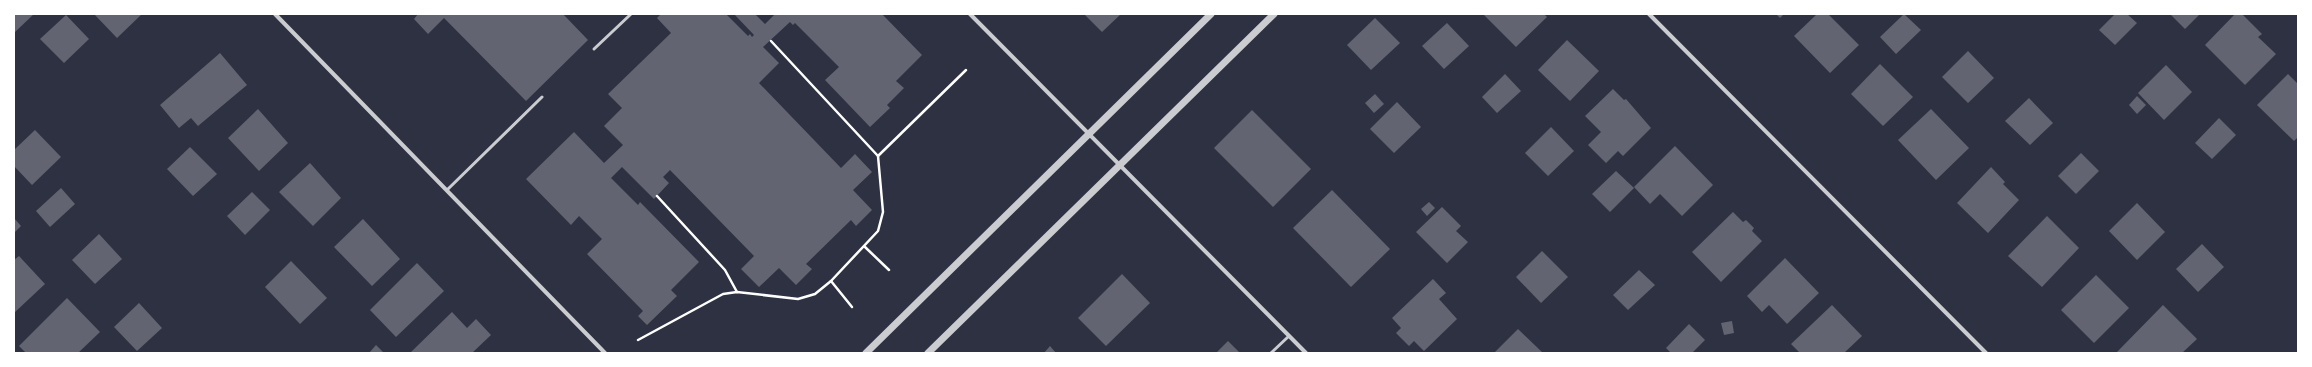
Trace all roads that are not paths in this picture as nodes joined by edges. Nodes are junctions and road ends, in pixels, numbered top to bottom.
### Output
1 (275, 14) edge
2 (631, 14) edge
3 (970, 14) edge
4 (1211, 14) edge
5 (1274, 14) edge
6 (1649, 14) edge
7 (594, 49) dead end
8 (542, 97) dead end
9 (1089, 133) junction
10 (1119, 165) junction
11 (447, 190) junction
12 (1289, 336) junction
13 (605, 353) edge
14 (866, 353) edge
15 (928, 353) edge
16 (1271, 353) edge
17 (1306, 353) edge
18 (1986, 353) edge

1 - 11 street
2 - 7 lane
3 - 9 street
4 - 9 street
5 - 10 street
6 - 18 street
8 - 11 lane
9 - 10 street
9 - 14 street
10 - 12 street
10 - 15 street
11 - 13 street
12 - 16 lane
12 - 17 street

